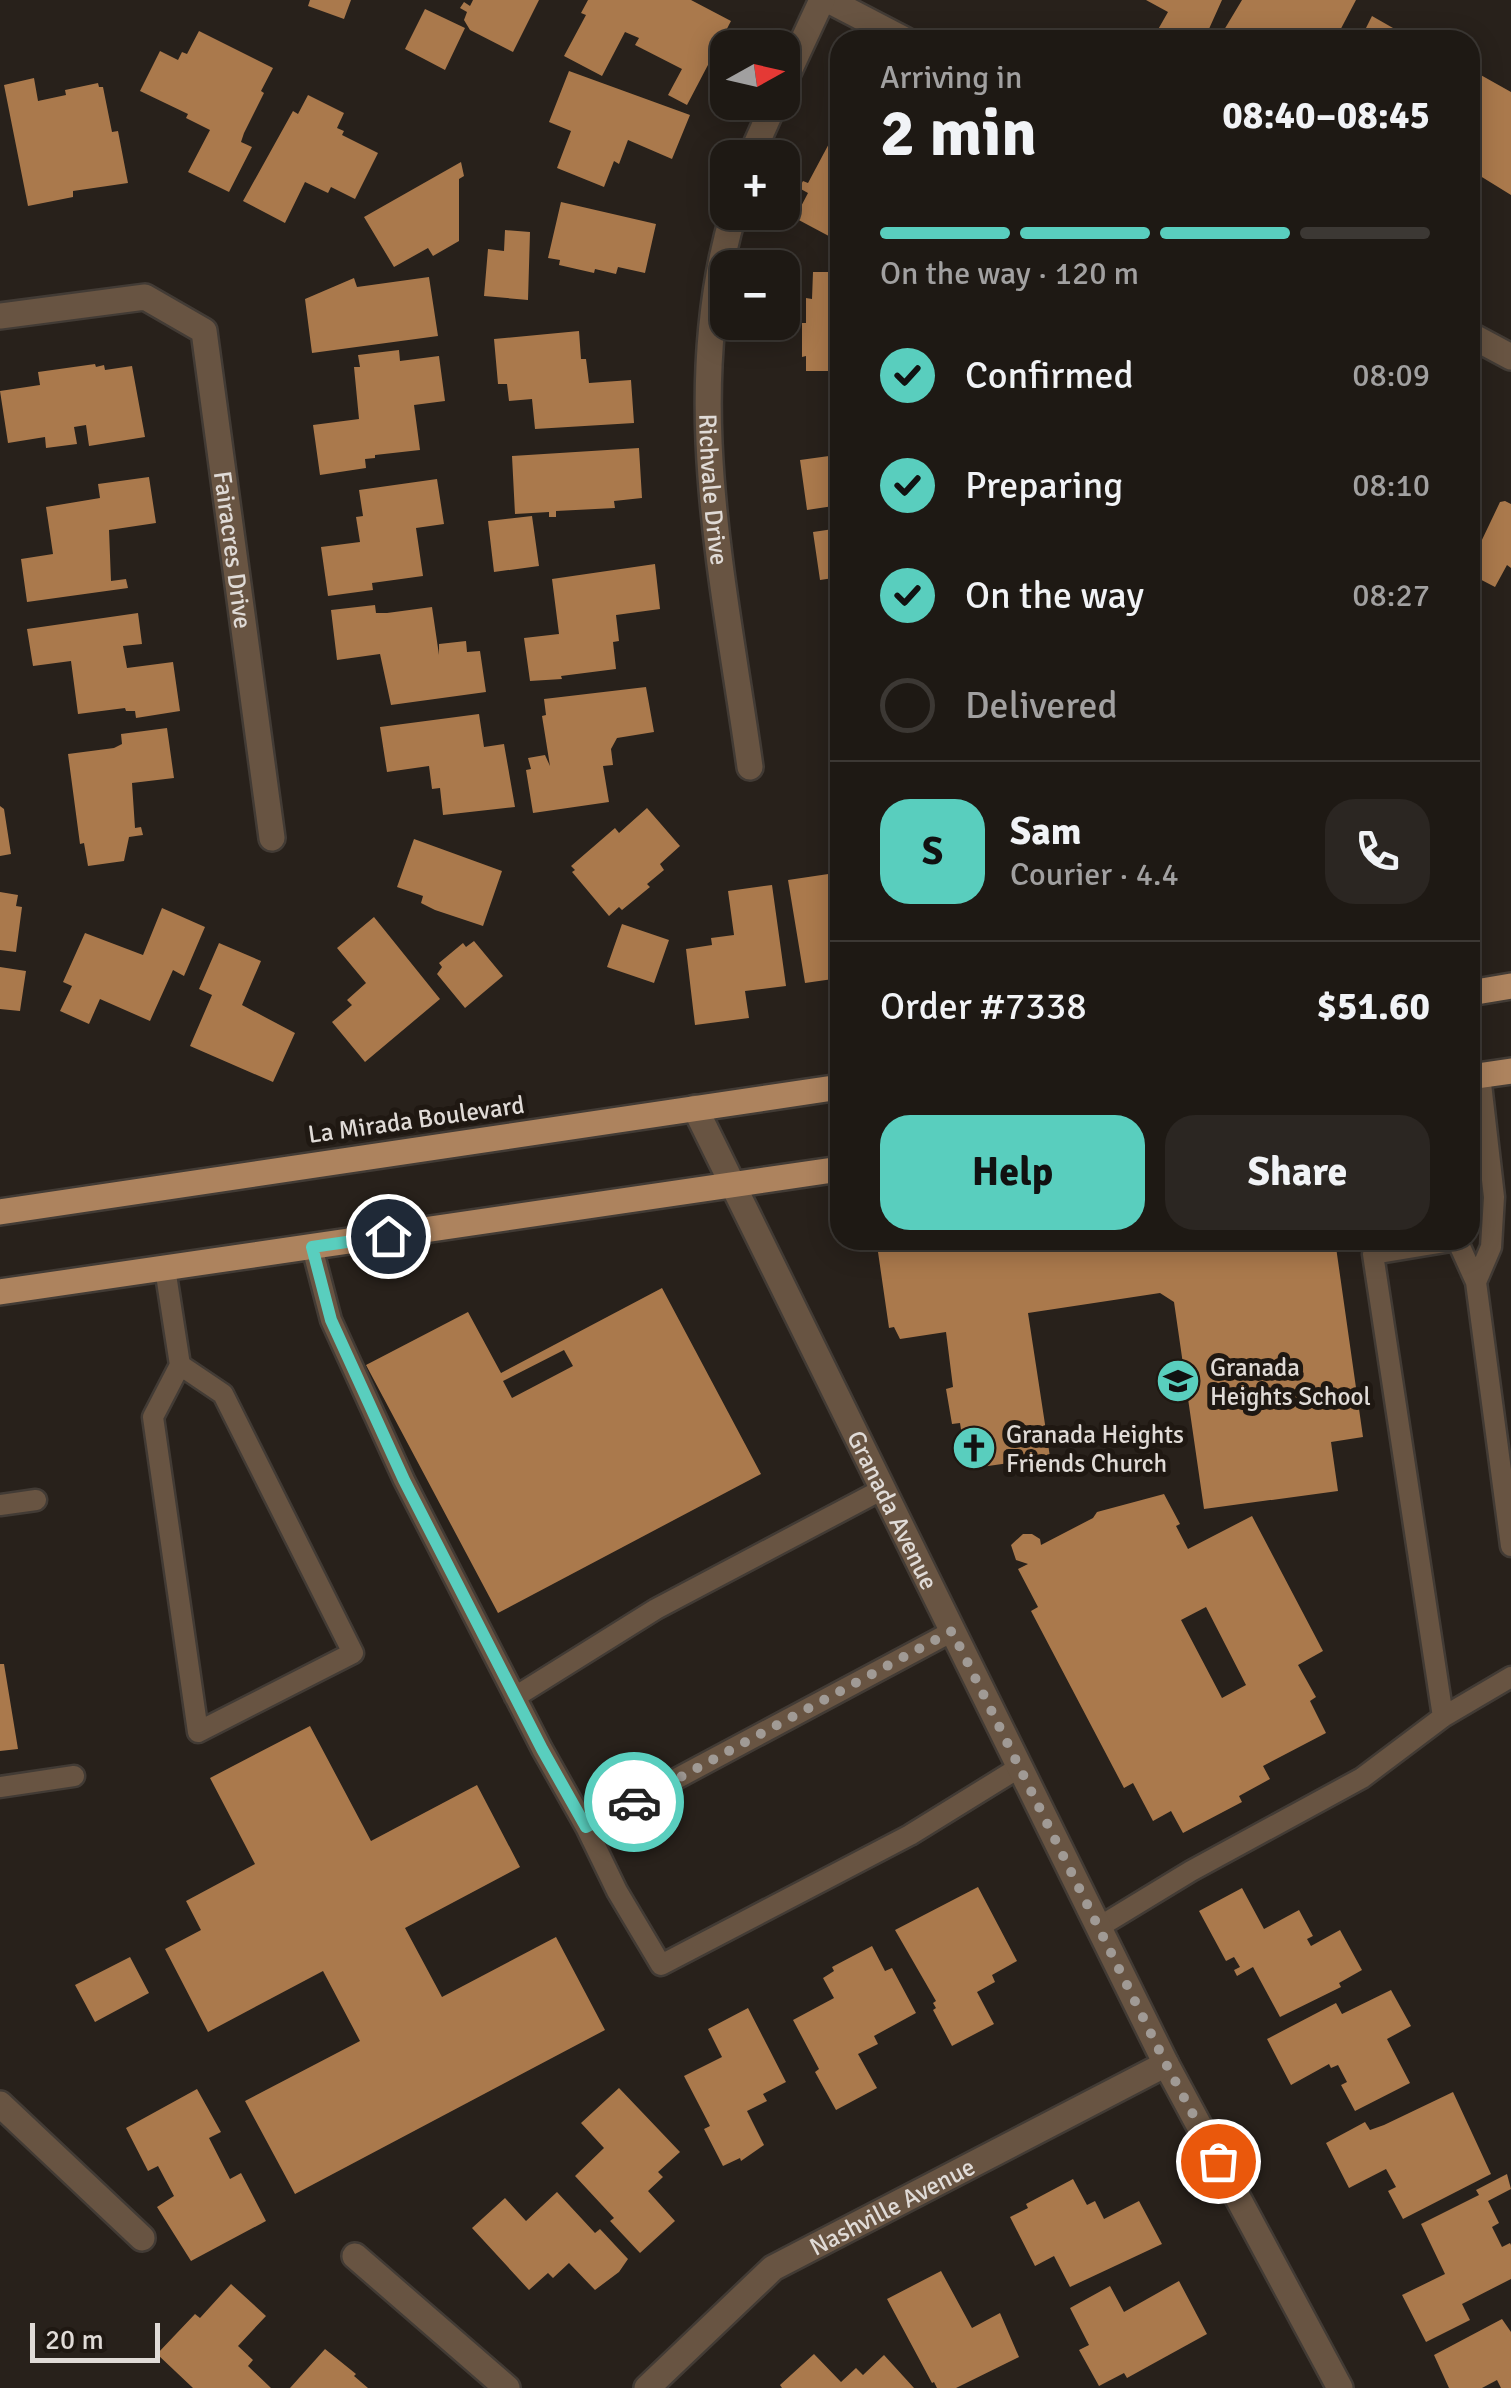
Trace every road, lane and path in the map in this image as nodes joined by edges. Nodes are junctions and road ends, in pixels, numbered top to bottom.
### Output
1 (825, 0) edge
2 (884, 30) edge
3 (800, 50) edge
4 (728, 230) edge
5 (0, 316) edge
6 (1480, 340) edge
7 (1511, 356) edge
8 (750, 768) dead end
9 (272, 838) dead end
10 (1511, 986) edge
11 (1480, 991) edge
12 (1511, 1071) edge
13 (1480, 1075) edge
14 (830, 1088) edge
15 (695, 1108) junction
16 (1480, 1108) edge
17 (830, 1170) edge
18 (732, 1185) junction
19 (0, 1212) edge
20 (312, 1247) junction
21 (1397, 1250) edge
22 (1462, 1250) edge
23 (166, 1268) junction
24 (1476, 1282) junction
25 (0, 1292) edge
26 (180, 1365) junction
27 (883, 1489) junction
28 (36, 1500) dead end
29 (0, 1505) edge
30 (1511, 1546) edge
31 (952, 1631) junction
32 (1511, 1677) edge
33 (515, 1696) junction
34 (1443, 1717) junction
35 (1020, 1767) junction
36 (74, 1776) dead end
37 (0, 1786) edge
38 (586, 1827) junction
39 (1099, 1927) junction
40 (1166, 2064) junction
41 (0, 2104) edge
42 (142, 2238) dead end
43 (355, 2256) dead end
44 (507, 2388) edge
45 (647, 2388) edge
46 (1340, 2388) edge

1 - 2 street
1 - 3 street
4 - 8 street, Richvale Drive
5 - 9 street, Fairacres Drive
6 - 7 street
10 - 11 main road
12 - 13 main road
14 - 15 main road, La Mirada Boulevard
15 - 18 street, Granada Avenue
15 - 19 main road, La Mirada Boulevard
16 - 24 lane
17 - 18 main road
18 - 20 main road
18 - 27 street, Granada Avenue
20 - 23 main road
20 - 33 lane
21 - 34 lane
22 - 24 lane
23 - 25 main road
23 - 26 lane
24 - 30 lane
26 - 26 lane
27 - 31 street, Granada Avenue
27 - 33 lane
28 - 29 lane
31 - 35 street, Granada Avenue
31 - 38 lane
32 - 34 lane
33 - 38 lane
34 - 39 lane
35 - 38 lane
35 - 39 street, Granada Avenue
36 - 37 lane
39 - 40 street, Granada Avenue
40 - 45 street, Nashville Avenue
40 - 46 street, Granada Avenue
41 - 42 street
43 - 44 street

